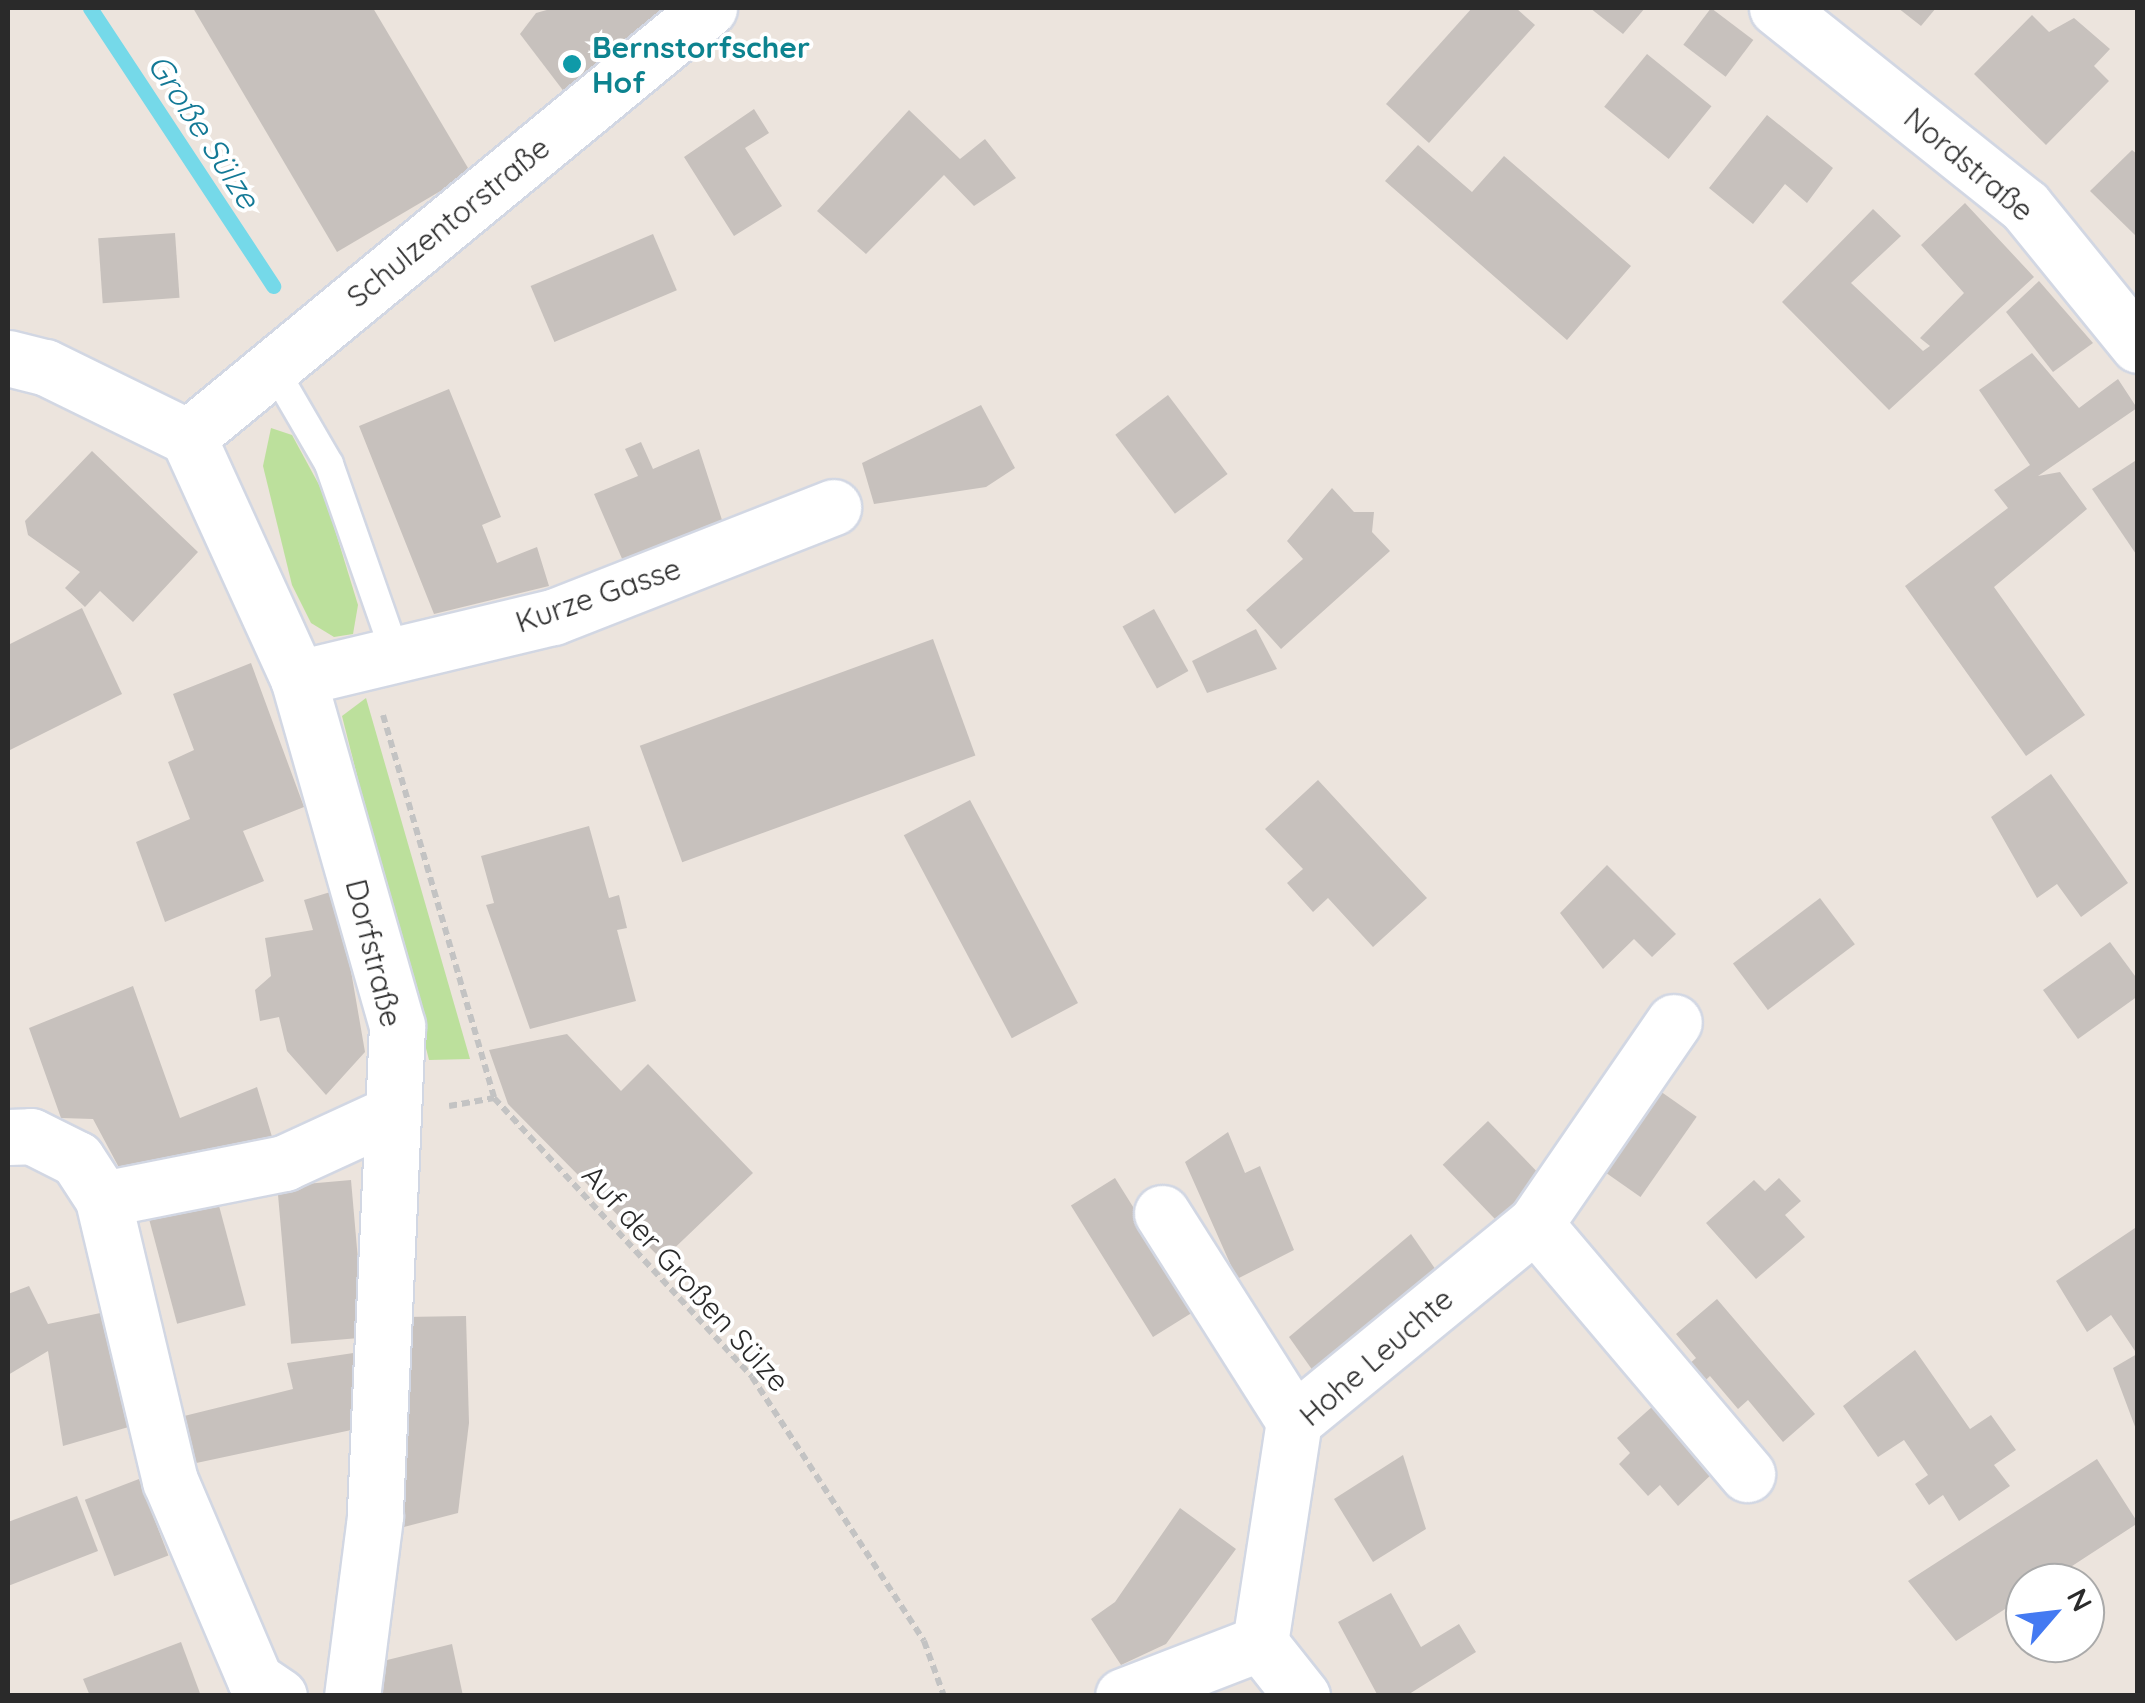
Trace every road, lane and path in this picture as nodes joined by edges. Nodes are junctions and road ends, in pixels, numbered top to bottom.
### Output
1 (708, 8) edge
2 (1777, 8) edge
3 (2138, 344) edge
4 (8, 358) edge
5 (272, 366) junction
6 (188, 437) junction
7 (833, 507) dead end
8 (382, 658) junction
9 (298, 678) junction
10 (1674, 1022) dead end
11 (494, 1098) junction
12 (386, 1116) junction
13 (8, 1137) edge
14 (103, 1199) junction
15 (1162, 1213) dead end
16 (1535, 1224) junction
17 (1294, 1421) junction
18 (1747, 1474) dead end
19 (1260, 1644) junction
20 (279, 1696) edge
21 (352, 1696) edge
22 (944, 1696) edge
23 (1123, 1696) edge
24 (1302, 1696) edge

1 - 5 street, Schulzentorstraße
2 - 3 street, Nordstraße
4 - 6 street
5 - 6 street, Schulzentorstraße
5 - 8 lane
6 - 9 street, Dorfstraße
7 - 8 street, Kurze Gasse
8 - 9 street, Kurze Gasse
8 - 11 path
9 - 12 street, Dorfstraße
10 - 16 street, Hohe Leuchte
11 - 12 path
11 - 22 path, Auf der Großen Sülze
12 - 14 street
12 - 21 street, Dorfstraße
13 - 14 street
14 - 20 street
15 - 17 street
16 - 17 street, Hohe Leuchte
16 - 18 street
17 - 19 street, Hohe Leuchte
19 - 23 street
19 - 24 street

